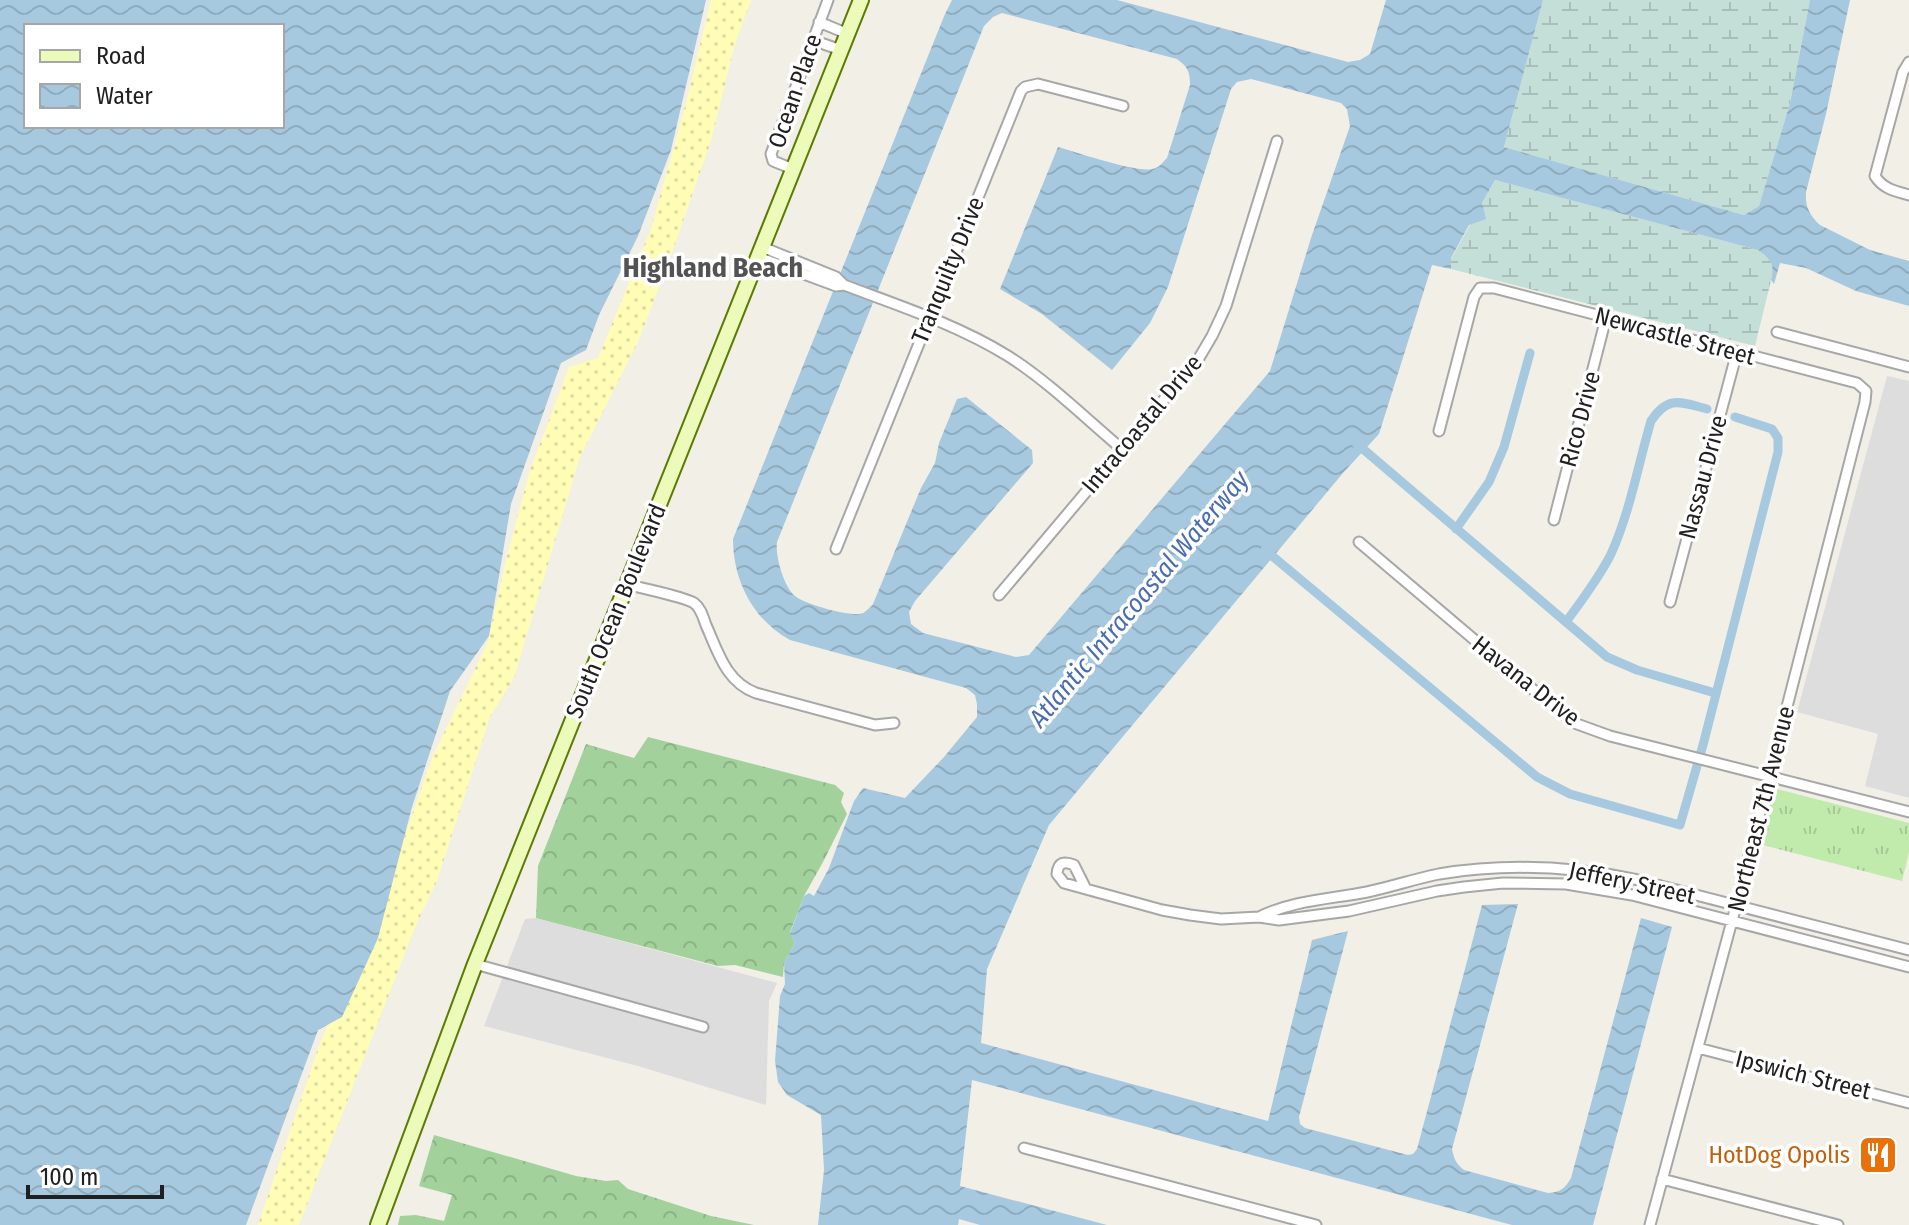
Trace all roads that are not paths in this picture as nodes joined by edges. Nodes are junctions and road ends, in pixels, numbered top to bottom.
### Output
1 (828, 0) edge
2 (861, 0) edge
3 (819, 22) junction
4 (848, 34) junction
5 (812, 40) junction
6 (841, 50) junction
7 (1909, 62) edge
8 (1123, 106) dead end
9 (1277, 141) dead end
10 (793, 169) junction
11 (1909, 195) edge
12 (760, 252) junction
13 (928, 318) junction
14 (1606, 318) junction
15 (1777, 332) dead end
16 (1737, 352) junction
17 (1909, 367) edge
18 (1866, 391) joint
19 (1439, 431) dead end
20 (1123, 450) junction
21 (1554, 520) dead end
22 (1359, 542) dead end
23 (836, 549) dead end
24 (627, 584) junction
25 (999, 595) dead end
26 (1670, 602) dead end
27 (894, 723) dead end
28 (1768, 777) junction
29 (1909, 812) edge
30 (1589, 871) junction
31 (1587, 887) junction
32 (1086, 889) dead end
33 (1736, 906) junction
34 (1259, 917) junction
35 (1732, 921) junction
36 (1909, 950) edge
37 (475, 964) junction
38 (1909, 967) edge
39 (703, 1027) dead end
40 (1698, 1048) junction
41 (1909, 1103) edge
42 (1024, 1148) dead end
43 (1662, 1179) junction
44 (378, 1225) edge
45 (1316, 1225) edge
46 (1650, 1225) edge
47 (1838, 1225) edge

1 - 3 street, Ocean Place
2 - 4 main road, South Ocean Boulevard
3 - 4 street
3 - 5 street, Ocean Place
4 - 6 main road, South Ocean Boulevard
5 - 6 street
5 - 10 street, Ocean Place
6 - 10 main road, South Ocean Boulevard
7 - 11 street
8 - 13 street, Tranquilty Drive
9 - 20 street, Intracoastal Drive
10 - 12 main road, South Ocean Boulevard
12 - 13 street
12 - 24 main road, South Ocean Boulevard
13 - 20 street
13 - 23 street, Tranquilty Drive
14 - 16 street, Newcastle Street
14 - 19 street, Newcastle Street
14 - 21 street, Rico Drive
15 - 17 street
16 - 18 street, Newcastle Street
16 - 26 street, Nassau Drive
18 - 28 street, Northeast 7th Avenue
20 - 25 street, Intracoastal Drive
22 - 28 street, Havana Drive
24 - 27 street
24 - 37 main road, South Ocean Boulevard
28 - 29 street, Havana Drive
28 - 33 street, Northeast 7th Avenue
30 - 31 street
30 - 33 street, Jeffery Street
30 - 34 street, Jeffery Street
31 - 34 street, Jeffery Street
31 - 35 street, Jeffery Street
32 - 34 street, Jeffery Street
33 - 35 street, Northeast 7th Avenue
33 - 36 street, Jeffery Street
35 - 38 street, Jeffery Street
35 - 40 street, Northeast 7th Avenue
37 - 39 street
37 - 44 main road, South Ocean Boulevard
40 - 41 street, Ipswich Street
40 - 43 street, Northeast 7th Avenue
42 - 45 street
43 - 46 street, Northeast 7th Avenue
43 - 47 street

